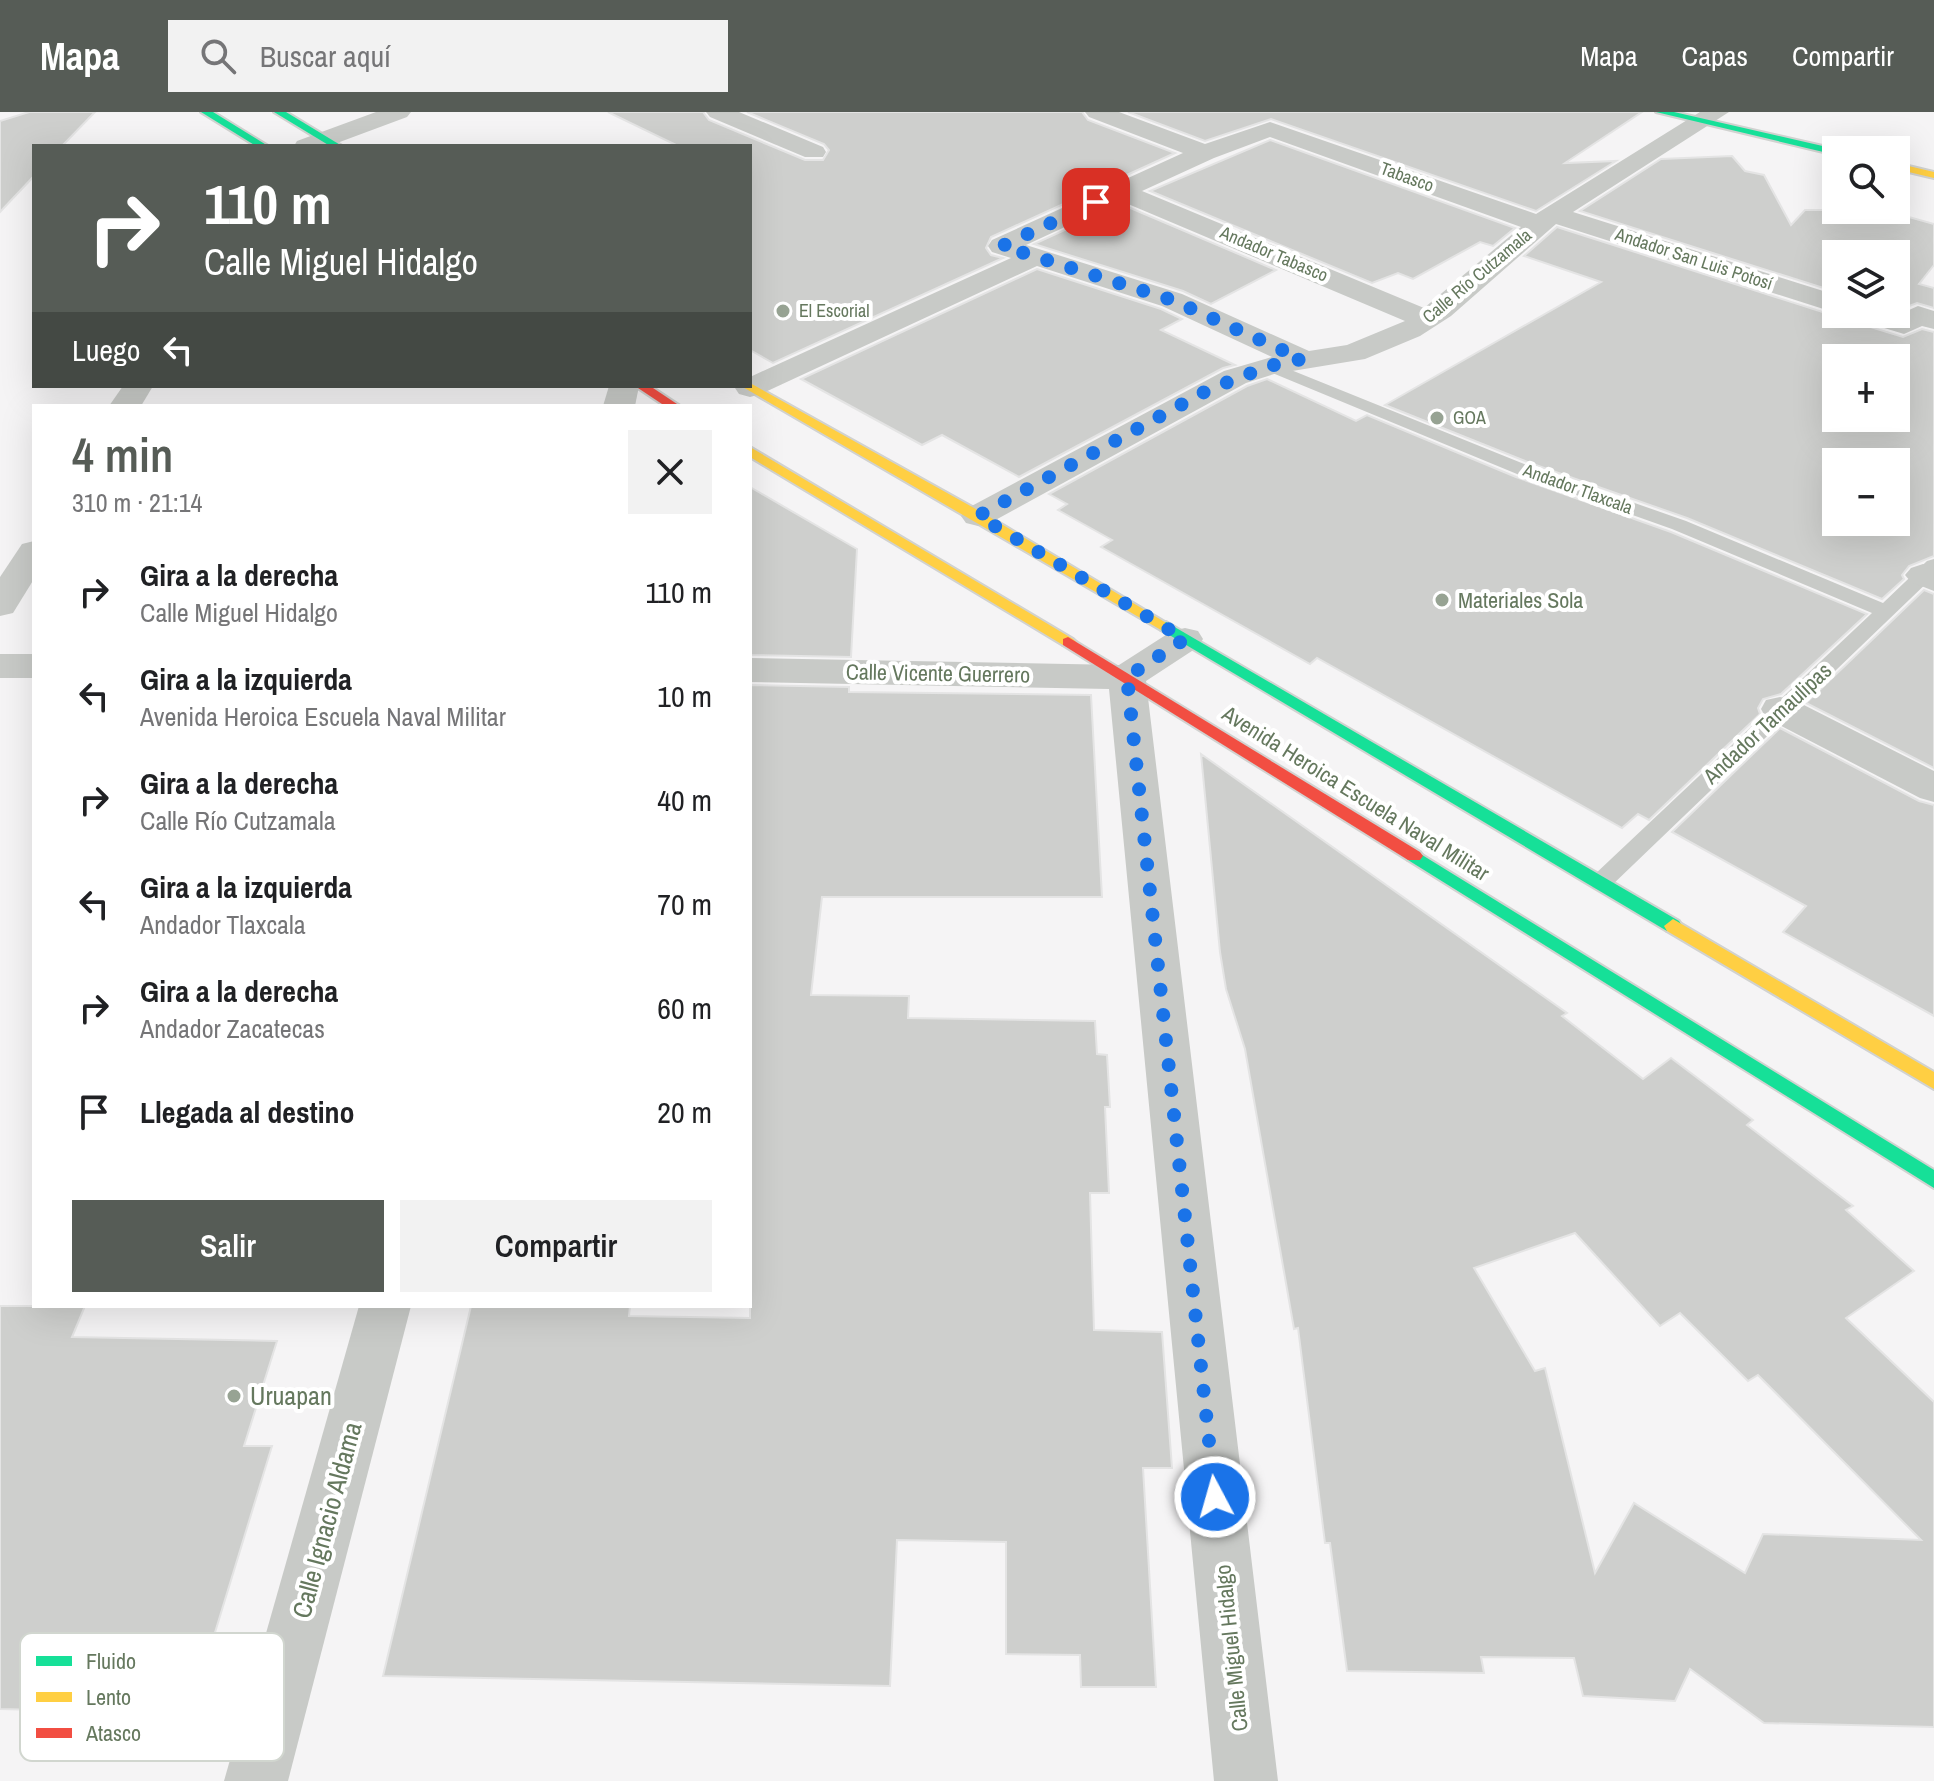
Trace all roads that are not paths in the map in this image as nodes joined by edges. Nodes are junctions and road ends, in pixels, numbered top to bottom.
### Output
1 (206, 112) edge
2 (279, 112) edge
3 (399, 112) edge
4 (718, 112) edge
5 (1097, 112) edge
6 (1661, 112) edge
7 (1709, 117) edge
8 (322, 143) edge
9 (260, 144) edge
10 (1822, 148) edge
11 (814, 152) dead end
12 (1205, 153) junction
13 (1910, 169) edge
14 (1934, 175) edge
15 (1119, 191) junction
16 (1545, 219) junction
17 (1035, 257) junction
18 (1822, 300) edge
19 (1428, 320) junction
20 (1934, 320) edge
21 (1910, 321) edge
22 (1302, 359) junction
23 (1269, 366) junction
24 (752, 386) edge
25 (644, 388) edge
26 (751, 388) edge
27 (671, 404) edge
28 (752, 452) edge
29 (978, 516) junction
30 (32, 554) edge
31 (1930, 573) edge
32 (0, 605) edge
33 (1887, 612) junction
34 (1185, 639) junction
35 (0, 666) edge
36 (32, 666) edge
37 (752, 670) edge
38 (1127, 677) junction
39 (1780, 709) junction
40 (1934, 788) edge
41 (1601, 882) junction
42 (1934, 1081) edge
43 (1934, 1180) edge
44 (384, 1308) edge
45 (284, 1678) edge
46 (261, 1761) edge
47 (256, 1781) edge
48 (1246, 1781) edge

1 - 9 street
2 - 8 street
3 - 8 street
4 - 11 street
5 - 12 street
6 - 7 street
7 - 10 street
7 - 16 street, Calle Río Cutzamala
12 - 15 street
12 - 16 street, Tabasco
13 - 14 street
15 - 17 street
15 - 19 street, Andador Tabasco
16 - 18 street, Andador San Luis Potosí
16 - 19 street, Calle Río Cutzamala
17 - 22 street
17 - 24 street
19 - 22 street, Calle Río Cutzamala
20 - 21 street
22 - 23 street, Calle Río Cutzamala
23 - 29 street, Calle Río Cutzamala
23 - 33 lane, Andador Tlaxcala
25 - 27 street
26 - 29 street, Avenida Heroica Escuela Naval Militar
28 - 38 street, Avenida Heroica Escuela Naval Militar
29 - 34 street, Avenida Heroica Escuela Naval Militar
30 - 32 street
31 - 33 lane, Andador Tamaulipas
33 - 39 lane, Andador Tamaulipas
34 - 38 street
34 - 41 street, Avenida Heroica Escuela Naval Militar
35 - 36 street
37 - 38 street, Calle Vicente Guerrero
38 - 43 street, Avenida Heroica Escuela Naval Militar
38 - 48 street, Calle Miguel Hidalgo
39 - 40 street
39 - 41 lane, Andador Tamaulipas
41 - 42 street, Avenida Heroica Escuela Naval Militar
44 - 45 street, Calle Ignacio Aldama
46 - 47 street, Calle Ignacio Aldama

